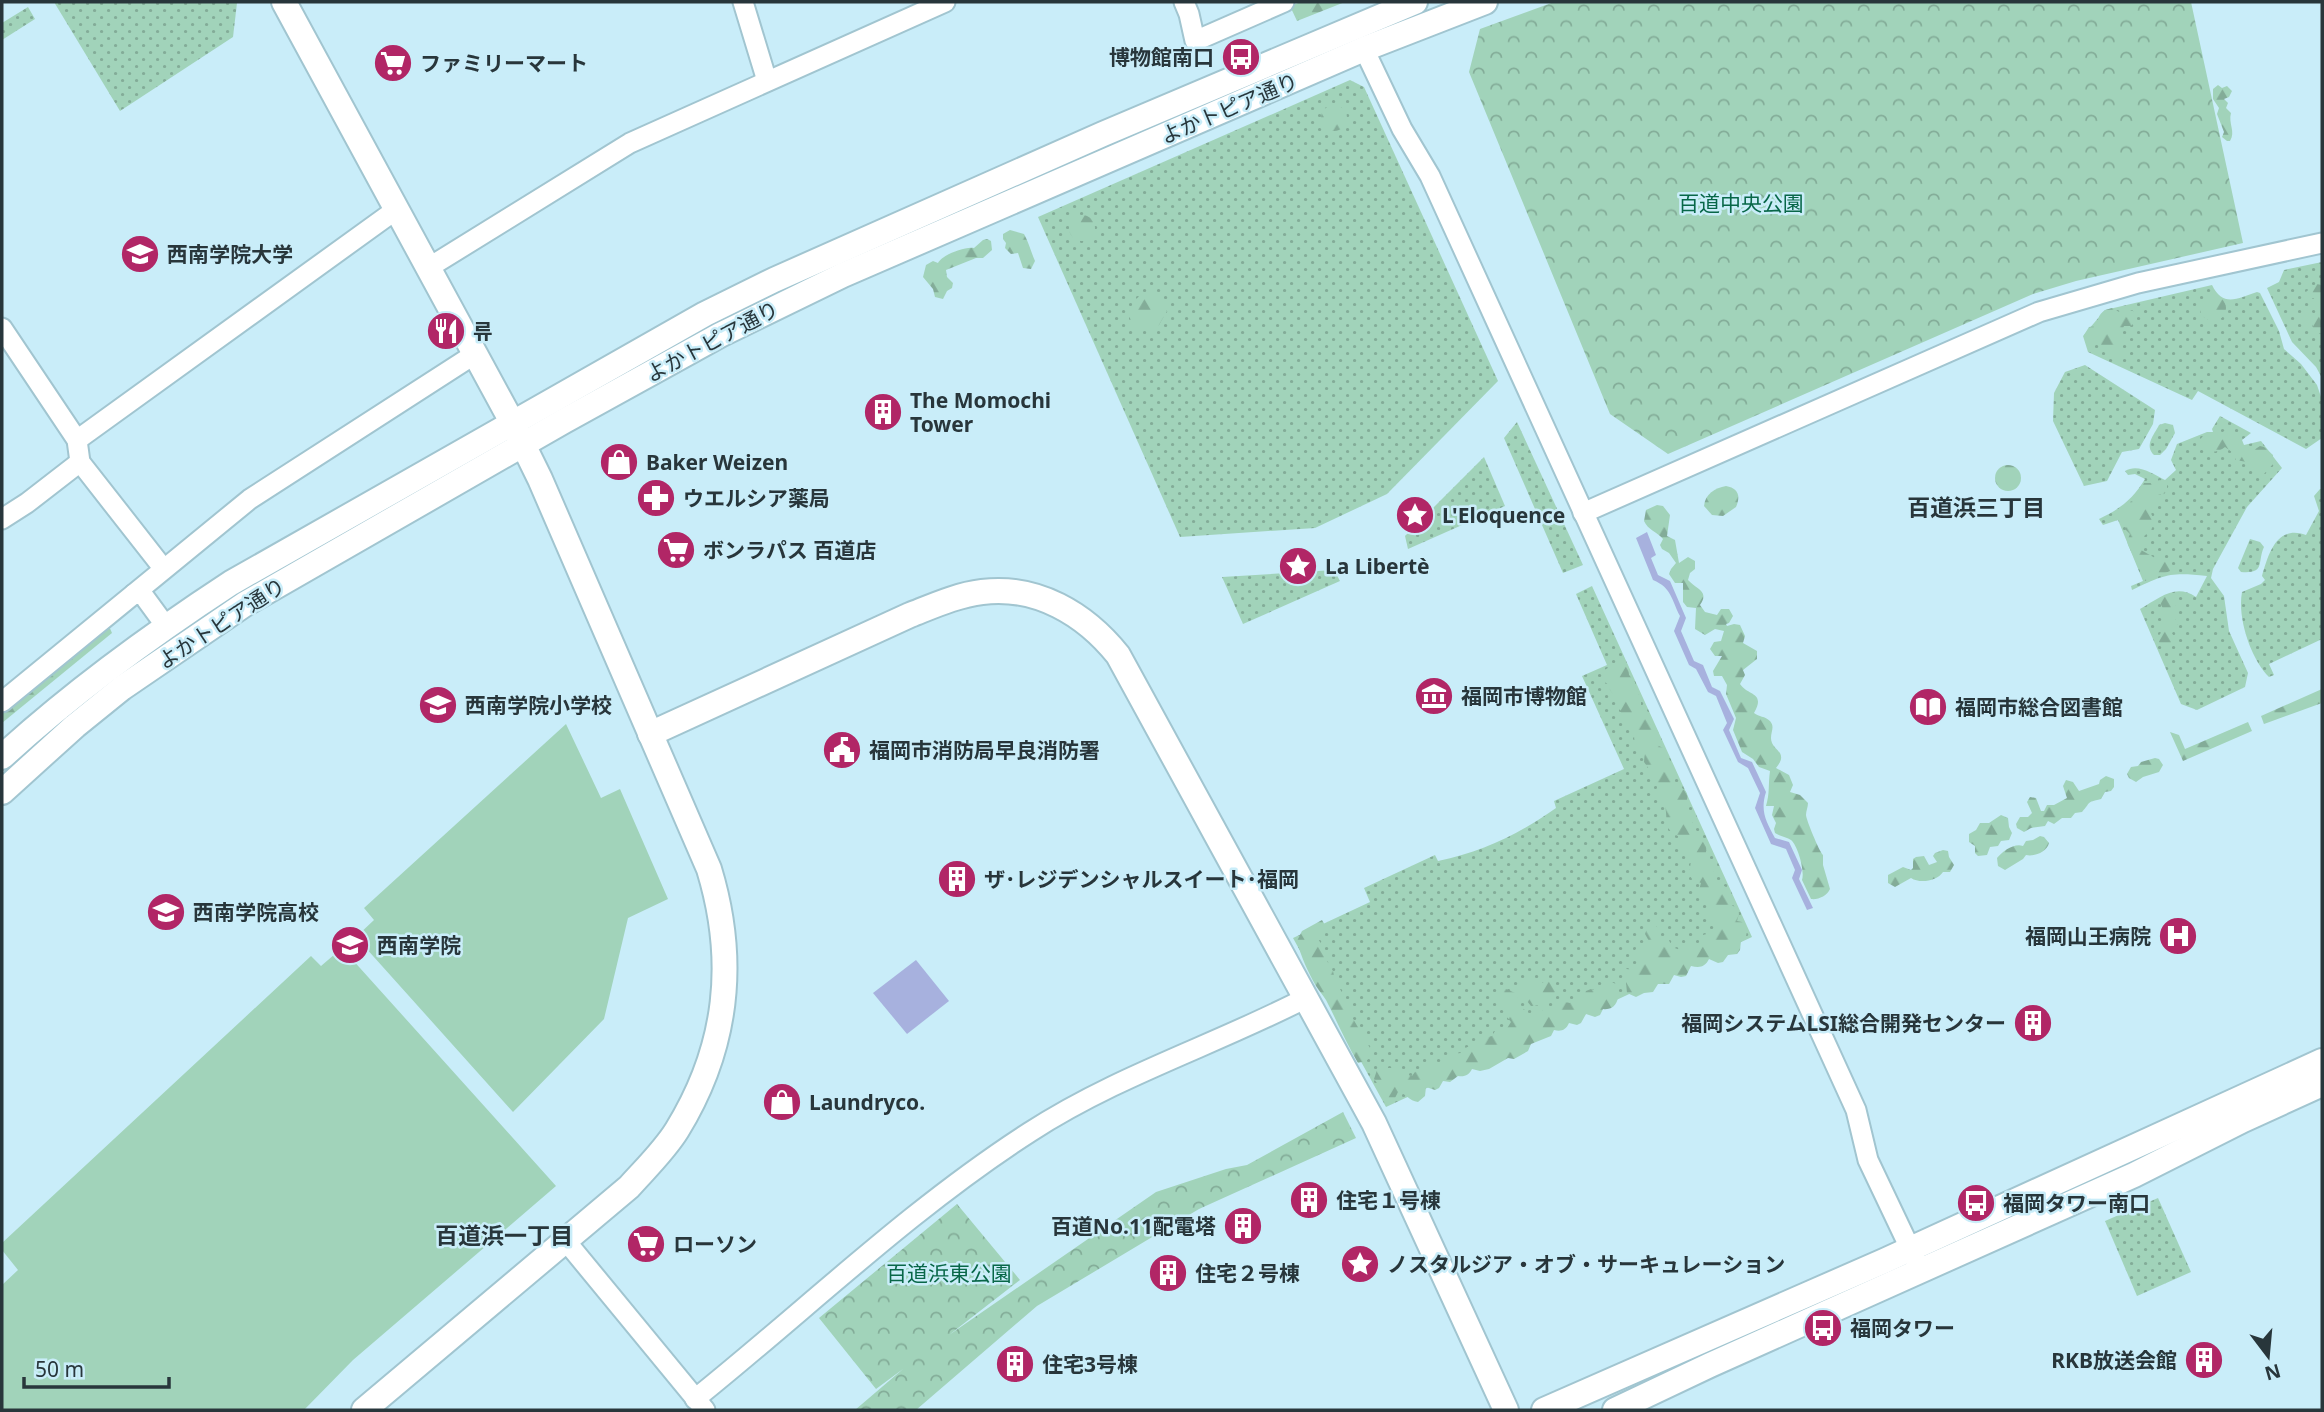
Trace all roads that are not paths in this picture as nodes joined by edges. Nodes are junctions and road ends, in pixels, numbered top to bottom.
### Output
1 (284, 2) edge
2 (743, 2) edge
3 (945, 2) edge
4 (1184, 2) edge
5 (1284, 2) edge
6 (1415, 2) edge
7 (1485, 2) edge
8 (1364, 49) junction
9 (767, 81) junction
10 (397, 209) junction
11 (2322, 243) edge
12 (428, 268) junction
13 (2, 328) edge
14 (475, 354) junction
15 (512, 422) junction
16 (77, 440) junction
17 (523, 445) junction
18 (80, 462) junction
19 (1583, 513) junction
20 (2, 519) edge
21 (163, 568) junction
22 (134, 594) junction
23 (165, 625) junction
24 (2, 702) edge
25 (650, 734) junction
26 (2, 757) edge
27 (2, 792) edge
28 (1306, 998) junction
29 (2322, 1061) edge
30 (2322, 1084) edge
31 (565, 1240) junction
32 (1909, 1249) junction
33 (1923, 1271) junction
34 (700, 1405) edge
35 (364, 1410) edge
36 (1506, 1410) edge
37 (1544, 1410) edge
38 (1615, 1410) edge

1 - 10 street
2 - 9 street
3 - 9 street
4 - 5 street
6 - 15 street, よかトピア通り
7 - 8 street, よかトピア通り
8 - 17 street, よかトピア通り
8 - 19 street
9 - 12 street
10 - 12 street
10 - 16 street
11 - 19 street
12 - 14 street
13 - 16 street
14 - 15 street
14 - 21 street
15 - 17 street
15 - 23 street, よかトピア通り
16 - 18 street
17 - 25 street
17 - 27 street, よかトピア通り
18 - 20 street
18 - 21 street
19 - 32 street
21 - 22 street
22 - 23 street
22 - 24 street
23 - 26 street, よかトピア通り
25 - 28 street
25 - 31 street
28 - 34 street
28 - 36 street
29 - 32 street
30 - 33 street
31 - 34 street
31 - 35 street
32 - 33 street
32 - 37 street
33 - 38 street

